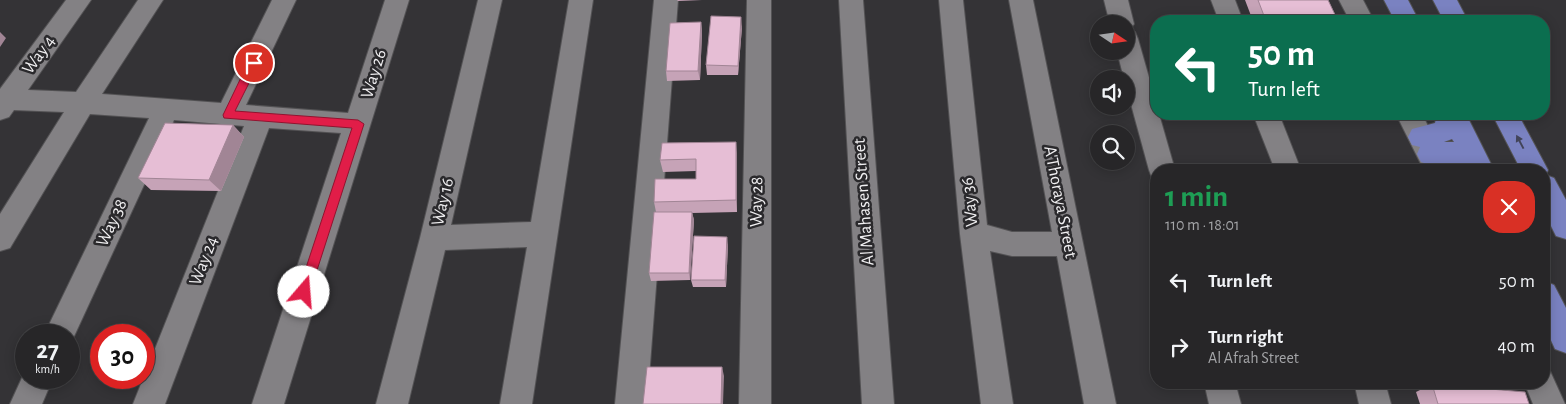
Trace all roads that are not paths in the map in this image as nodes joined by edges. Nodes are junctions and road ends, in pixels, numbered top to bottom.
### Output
1 (79, 0) edge
2 (151, 0) edge
3 (284, 0) edge
4 (397, 0) edge
5 (490, 0) edge
6 (581, 0) edge
7 (666, 0) edge
8 (759, 0) edge
9 (851, 0) edge
10 (951, 0) edge
11 (1021, 0) edge
12 (1116, 0) edge
13 (1223, 0) edge
14 (1351, 0) edge
15 (1396, 0) edge
16 (1445, 0) edge
17 (1120, 15) edge
18 (1229, 15) edge
19 (1359, 15) edge
20 (1403, 15) edge
21 (1453, 15) edge
22 (1132, 60) edge
23 (2, 103) edge
24 (83, 104) junction
25 (165, 111) junction
26 (228, 115) junction
27 (260, 118) junction
28 (1268, 120) edge
29 (1412, 120) edge
30 (1450, 120) edge
31 (1455, 120) edge
32 (1508, 120) edge
33 (358, 124) junction
34 (1429, 154) edge
35 (1160, 164) edge
36 (1286, 164) edge
37 (1470, 164) edge
38 (1477, 164) edge
39 (1532, 164) edge
40 (1550, 197) edge
41 (1566, 227) edge
42 (544, 234) junction
43 (974, 234) junction
44 (434, 238) junction
45 (0, 239) edge
46 (1068, 244) junction
47 (1550, 306) edge
48 (63, 324) edge
49 (1566, 338) edge
50 (33, 389) edge
51 (1221, 389) edge
52 (1371, 389) edge
53 (1542, 389) edge
54 (26, 404) edge
55 (149, 404) edge
56 (268, 404) edge
57 (392, 404) edge
58 (516, 404) edge
59 (631, 404) edge
60 (755, 404) edge
61 (878, 404) edge
62 (997, 404) edge
63 (1100, 404) edge
64 (1225, 404) edge
65 (1375, 404) edge
66 (1549, 404) edge

1 - 23 street, Way 4
2 - 24 street
3 - 26 street
4 - 33 street, Way 26
5 - 44 street, Way 16
6 - 42 street
7 - 59 street
8 - 60 street, Way 28
9 - 61 street, Al Mahasen Street
10 - 43 street, Way 36
11 - 46 street, A'Thoraya Street
12 - 17 street
13 - 18 street
14 - 19 street
15 - 20 main road
16 - 21 main road
22 - 35 street
23 - 24 street
24 - 25 street
24 - 45 street
25 - 26 street
25 - 48 street, Way 38
26 - 27 street
27 - 33 street
27 - 55 street, Way 24
28 - 36 street
29 - 34 street
30 - 34 main road
31 - 38 main road
39 -> 32 main road
33 - 56 street, Way 26
34 - 37 main road
40 - 41 main road
42 - 44 street
42 - 58 street
43 - 46 street
43 - 62 street, Way 36
44 - 57 street, Way 16
46 - 63 street, A'Thoraya Street
47 - 49 main road
50 - 54 street
51 - 64 street
52 - 65 street
53 - 66 street

